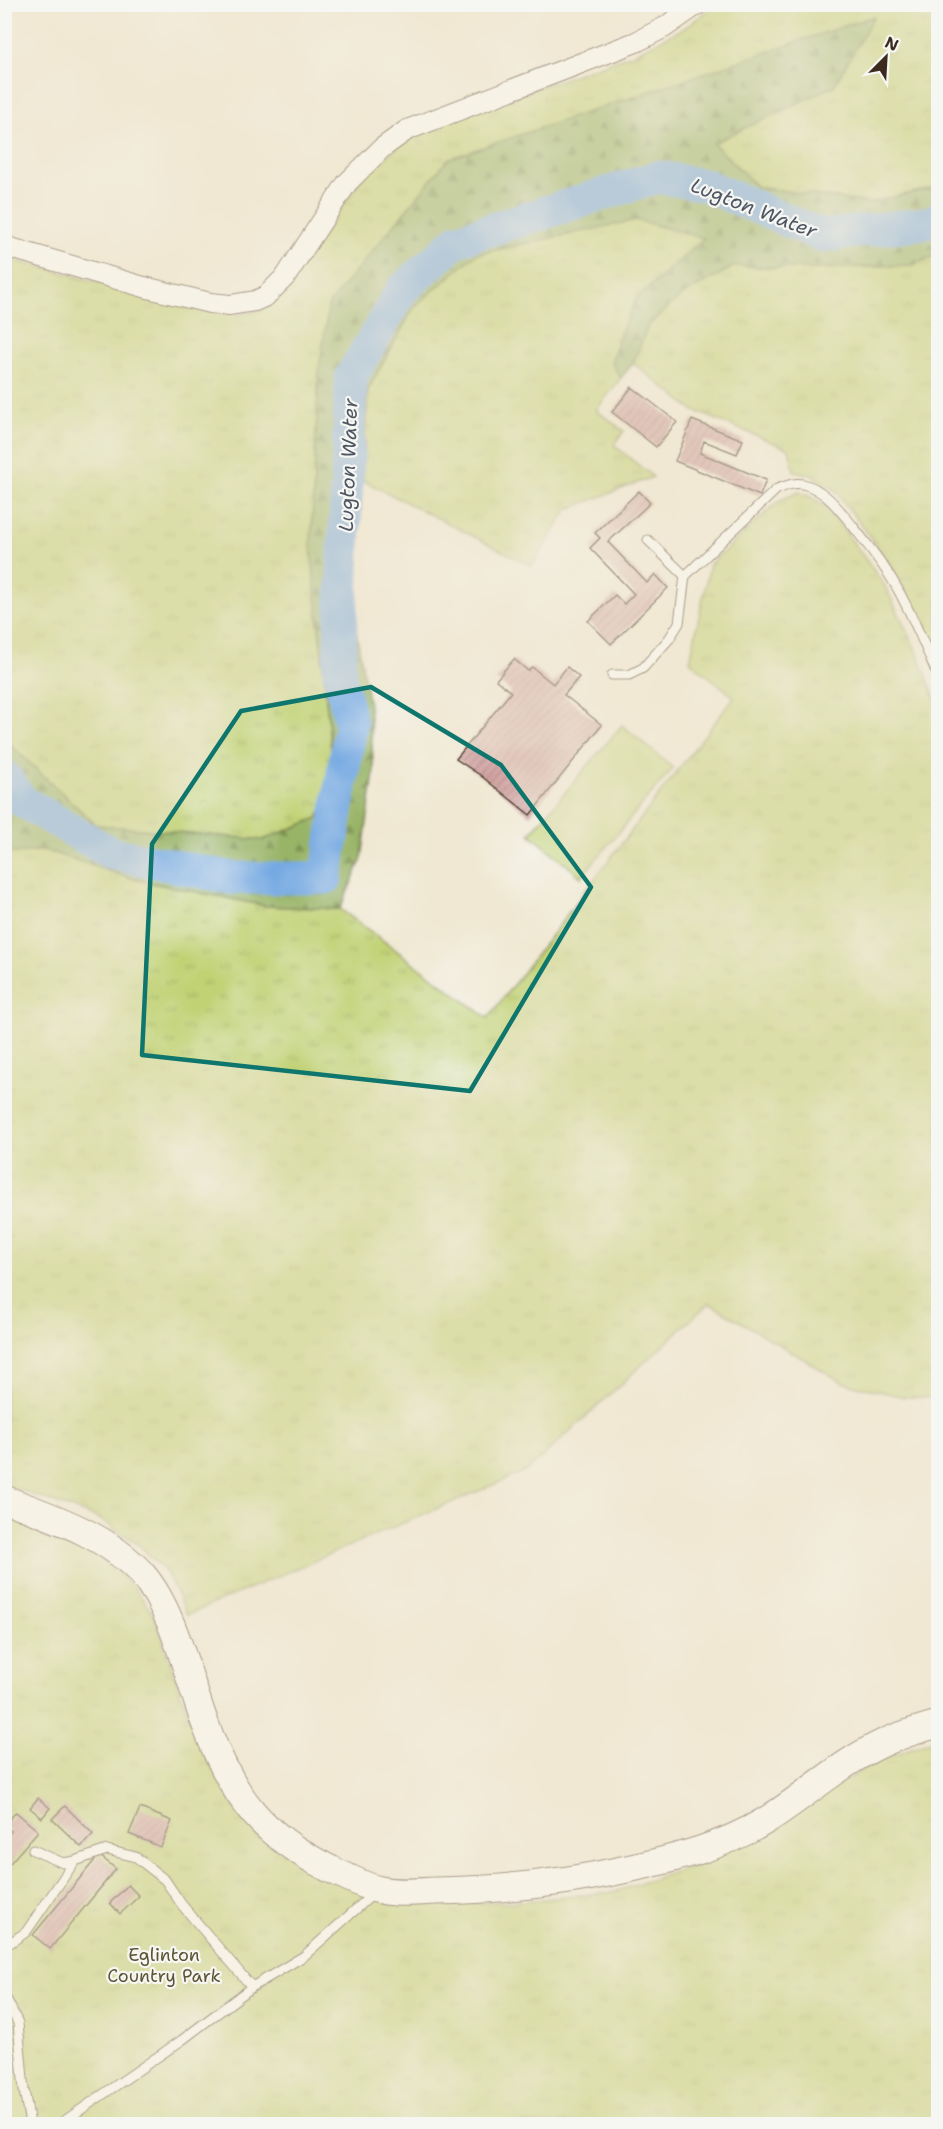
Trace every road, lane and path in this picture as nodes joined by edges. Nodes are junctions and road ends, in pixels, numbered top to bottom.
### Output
1 (698, 4) edge
2 (4, 246) edge
3 (648, 540) dead end
4 (685, 576) junction
5 (612, 675) dead end
6 (939, 676) edge
7 (4, 1499) edge
8 (939, 1724) edge
9 (33, 1850) dead end
10 (75, 1861) junction
11 (378, 1890) junction
12 (4, 1947) edge
13 (252, 1987) junction
14 (4, 1994) edge
15 (30, 2124) edge
16 (60, 2124) edge

1 - 2 street
3 - 4 lane
4 - 5 lane
4 - 6 lane
7 - 11 main road
8 - 11 main road
9 - 10 lane
10 - 12 lane
10 - 13 lane
11 - 13 lane
13 - 16 lane
14 - 15 lane

